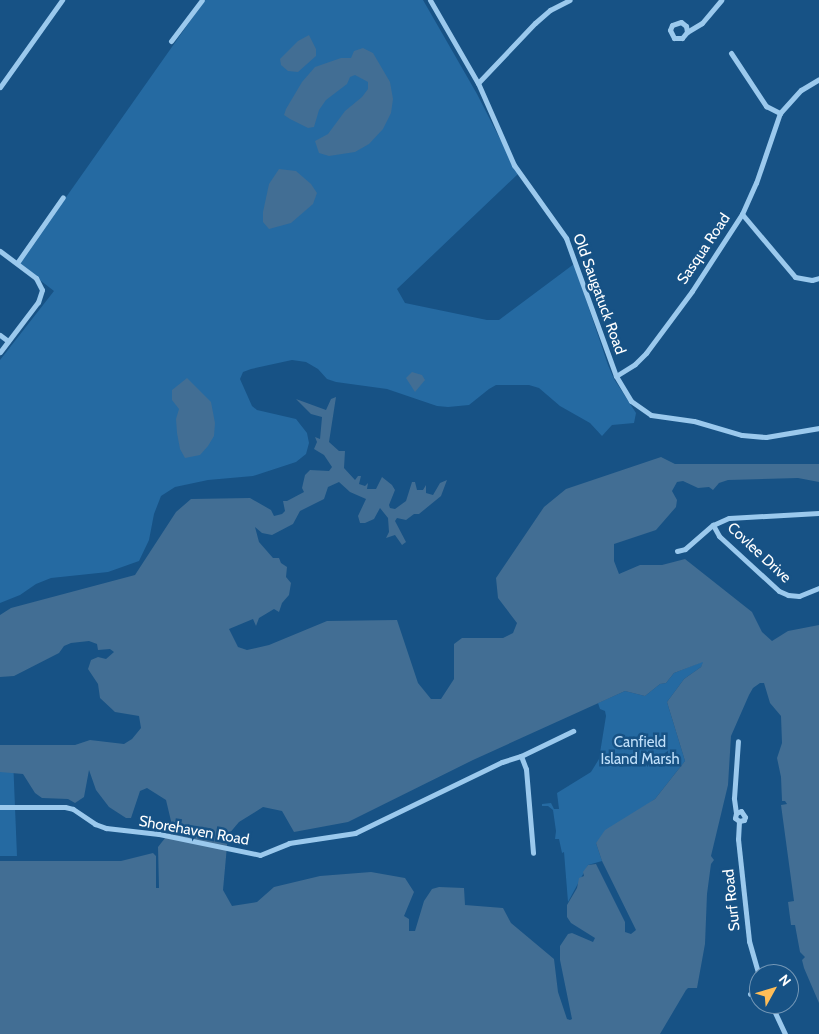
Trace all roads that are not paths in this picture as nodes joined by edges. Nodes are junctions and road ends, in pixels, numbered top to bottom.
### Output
1 (62, 0) edge
2 (202, 0) edge
3 (430, 0) edge
4 (570, 0) edge
5 (721, 0) edge
6 (687, 32) dead end
7 (171, 41) dead end
8 (731, 53) dead end
9 (819, 79) edge
10 (478, 83) junction
11 (0, 87) edge
12 (780, 113) junction
13 (62, 197) dead end
14 (742, 214) junction
15 (0, 252) edge
16 (17, 263) junction
17 (819, 278) edge
18 (0, 335) edge
19 (8, 341) junction
20 (0, 352) edge
21 (616, 376) junction
22 (819, 428) edge
23 (819, 513) edge
24 (713, 525) junction
25 (677, 551) dead end
26 (819, 588) edge
27 (573, 731) dead end
28 (738, 741) dead end
29 (522, 756) junction
30 (0, 807) edge
31 (736, 813) junction
32 (739, 822) junction
33 (533, 853) dead end
34 (756, 964) edge
35 (776, 1014) edge
36 (785, 1034) edge

1 - 11 street
2 - 7 street
3 - 10 street, Old Saugatuck Road
4 - 10 street
5 - 6 street
8 - 12 street
9 - 12 street, Sasqua Road
10 - 21 street, Old Saugatuck Road
12 - 14 street, Sasqua Road
13 - 16 street
14 - 17 street
14 - 21 street, Sasqua Road
15 - 16 street
16 - 19 street
18 - 19 street
19 - 20 street
21 - 22 street, Old Saugatuck Road
23 - 24 street
24 - 25 street
24 - 26 street, Covlee Drive
27 - 29 street, Shorehaven Road
28 - 31 street, Surf Road
29 - 30 street, Shorehaven Road
29 - 33 street
31 - 32 street, Surf Road
31 - 32 street, Surf Road
32 - 34 street, Surf Road
35 - 36 street

